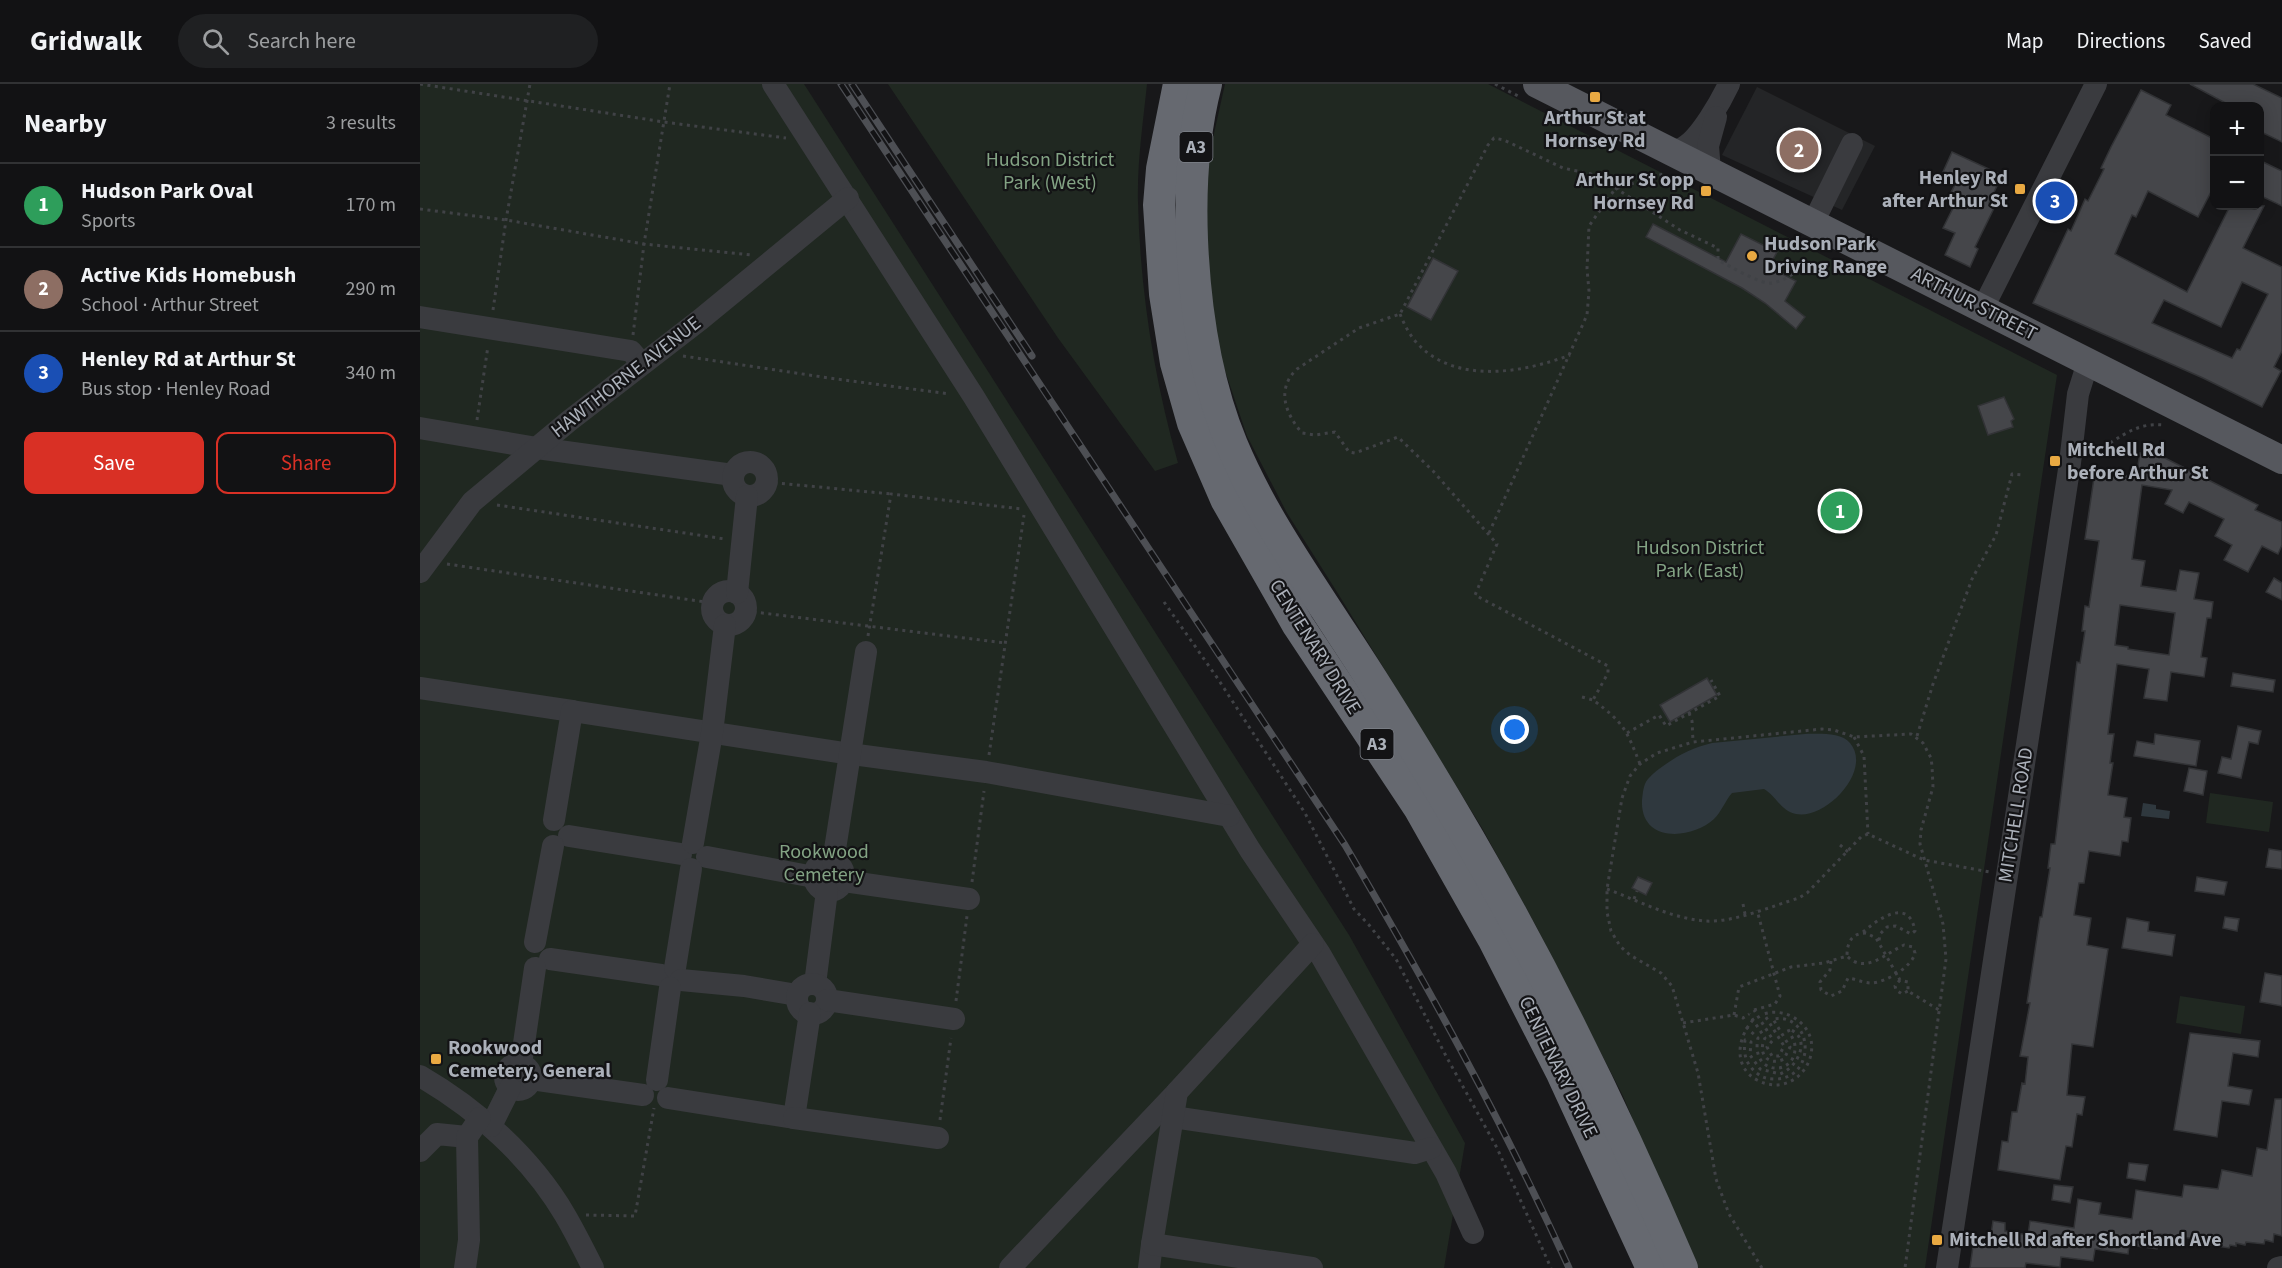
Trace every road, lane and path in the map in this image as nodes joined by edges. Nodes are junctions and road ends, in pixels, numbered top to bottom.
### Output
1 (420, 84) edge
2 (530, 84) edge
3 (670, 84) edge
4 (773, 84) edge
5 (1179, 84) edge
6 (1206, 84) edge
7 (1537, 84) edge
8 (2096, 84) edge
9 (1724, 94) edge
10 (528, 100) junction
11 (664, 122) junction
12 (810, 141) junction
13 (1852, 144) dead end
14 (1669, 161) junction
15 (1710, 171) junction
16 (1615, 189) junction
17 (848, 198) junction
18 (420, 209) edge
19 (506, 220) junction
20 (1813, 224) junction
21 (644, 244) junction
22 (775, 258) junction
23 (1803, 267) dead end
24 (1983, 308) junction
25 (1400, 314) junction
26 (420, 317) edge
27 (1570, 355) junction
28 (643, 356) junction
29 (2088, 362) junction
30 (974, 397) junction
31 (2170, 426) dead end
32 (420, 428) edge
33 (2110, 443) dead end
34 (537, 447) junction
35 (2281, 456) edge
36 (733, 475) junction
37 (2023, 476) dead end
38 (766, 482) junction
39 (1028, 485) junction
40 (891, 494) junction
41 (747, 496) junction
42 (472, 502) junction
43 (1024, 510) junction
44 (1489, 533) junction
45 (741, 542) junction
46 (424, 566) edge
47 (742, 602) junction
48 (1164, 602) dead end
49 (712, 603) junction
50 (725, 625) junction
51 (869, 626) junction
52 (1005, 643) junction
53 (866, 652) joint
54 (1711, 680) dead end
55 (420, 688) edge
56 (1582, 697) dead end
57 (1593, 699) junction
58 (572, 711) junction
59 (1689, 714) junction
60 (712, 733) junction
61 (1627, 733) junction
62 (1917, 736) junction
63 (1854, 737) junction
64 (1693, 742) junction
65 (851, 754) junction
66 (1640, 764) junction
67 (986, 772) junction
68 (1229, 816) junction
69 (559, 834) junction
70 (1868, 834) junction
71 (1840, 845) dead end
72 (1848, 852) junction
73 (693, 856) junction
74 (1924, 860) junction
75 (2007, 875) junction
76 (830, 878) junction
77 (1607, 889) junction
78 (1637, 891) dead end
79 (969, 898) junction
80 (1634, 899) junction
81 (1743, 904) dead end
82 (1757, 910) junction
83 (1745, 914) junction
84 (1861, 933) junction
85 (1879, 942) junction
86 (1313, 944) junction
87 (1885, 955) junction
88 (1847, 956) junction
89 (1831, 961) junction
90 (542, 964) junction
91 (1895, 974) junction
92 (1774, 975) junction
93 (672, 978) junction
94 (1900, 980) junction
95 (1908, 991) junction
96 (812, 998) junction
97 (1754, 1010) junction
98 (1939, 1010) junction
99 (1749, 1014) junction
100 (1734, 1015) junction
101 (954, 1019) junction
102 (1753, 1020) junction
103 (1794, 1020) junction
104 (1683, 1023) junction
105 (1746, 1028) junction
106 (1800, 1067) junction
107 (1804, 1070) junction
108 (526, 1072) junction
109 (1759, 1074) junction
110 (420, 1076) edge
111 (1756, 1079) junction
112 (1177, 1092) junction
113 (655, 1095) junction
114 (1173, 1117) junction
115 (794, 1118) junction
116 (485, 1122) junction
117 (467, 1137) junction
118 (938, 1138) joint
119 (1431, 1148) junction
120 (420, 1151) edge
121 (565, 1215) junction
122 (1473, 1233) dead end
123 (1152, 1244) junction
124 (465, 1268) edge
125 (593, 1268) edge
126 (1010, 1268) edge
127 (1149, 1268) edge
128 (1312, 1268) edge
129 (1551, 1268) edge
130 (1652, 1268) edge
131 (1682, 1268) edge
132 (1762, 1268) edge
133 (1905, 1268) edge
134 (1947, 1268) edge

1 - 10 path
2 - 10 path
3 - 11 path
4 - 12 street
5 - 130 highway, CENTENARY DRIVE / A3
6 - 131 highway, CENTENARY DRIVE / A3
7 - 14 main road, ARTHUR STREET
8 - 24 street
9 - 14 street
9 - 15 street
10 - 11 path
10 - 19 path
11 - 12 path
11 - 21 path
12 - 17 street
13 - 20 street
14 - 15 main road, ARTHUR STREET
14 - 16 path
15 - 20 main road, ARTHUR STREET
16 - 23 path
16 - 25 path
16 - 27 path
17 - 22 street, HAWTHORNE AVENUE
17 - 30 street
18 - 19 path
19 - 21 path
20 - 24 main road, ARTHUR STREET
21 - 22 path
21 - 28 path
22 - 28 street, HAWTHORNE AVENUE
24 - 29 main road, ARTHUR STREET
25 - 27 path
25 - 44 path
26 - 28 street
27 - 44 path
28 - 30 path
28 - 34 street, HAWTHORNE AVENUE
29 - 35 main road, ARTHUR STREET
29 - 75 street, MITCHELL ROAD
30 - 39 street
31 - 33 path
32 - 34 street
34 - 36 street
34 - 42 street, HAWTHORNE AVENUE
36 - 38 street
36 - 41 street
37 - 62 path
38 - 40 path
38 - 41 street
39 - 43 path
39 - 68 street
40 - 43 path
40 - 51 path
41 - 45 street
42 - 45 path
42 - 46 street, HAWTHORNE AVENUE
43 - 52 path
44 - 57 path
45 - 47 street
46 - 49 path
47 - 49 street
47 - 50 street
47 - 51 path
48 - 129 path
49 - 50 street
50 - 60 street
51 - 52 path
51 - 53 path
52 - 67 path
53 - 65 street
54 - 59 path
55 - 58 street
56 - 57 path
57 - 61 path
58 - 60 street
58 - 69 street
59 - 61 path
59 - 64 path
60 - 65 street
60 - 73 street
61 - 66 path
62 - 63 path
62 - 74 path
63 - 64 path
63 - 70 path
64 - 66 path
65 - 67 street
65 - 76 street
66 - 77 path
67 - 68 street
67 - 79 path
68 - 86 street
69 - 73 street
69 - 90 street
70 - 72 path
70 - 74 path
71 - 72 path
72 - 82 path
73 - 76 street
73 - 93 street
74 - 75 path
74 - 98 path
75 - 134 street, MITCHELL ROAD
76 - 79 street
76 - 96 street
77 - 80 path
77 - 104 path
78 - 80 path
79 - 101 path
80 - 83 path
81 - 83 path
82 - 83 path
82 - 92 path
84 - 85 path
84 - 85 path
84 - 88 path
85 - 87 path
86 - 112 street
86 - 119 street
87 - 88 path
87 - 91 path
87 - 91 path
88 - 89 path
89 - 91 path
89 - 92 path
90 - 93 street
90 - 108 street
91 - 94 path
92 - 97 path
92 - 100 path
93 - 96 street
93 - 113 street
94 - 95 path
94 - 95 path
95 - 98 path
96 - 101 street
96 - 115 street
97 - 99 path
97 - 103 path
98 - 133 path
99 - 100 path
99 - 102 path
100 - 104 path
101 - 118 path
102 - 103 path
102 - 105 path
103 - 106 path
103 - 107 path
104 - 132 path
105 - 109 path
105 - 111 path
106 - 107 path
106 - 109 path
107 - 111 path
108 - 113 street
108 - 116 street
109 - 111 path
110 - 116 street
112 - 114 street
112 - 126 street
113 - 115 street
113 - 121 path
114 - 119 street
114 - 123 street
115 - 118 street
116 - 117 street
116 - 121 street
117 - 120 street
117 - 124 street
119 - 122 street
121 - 125 street
123 - 127 street
123 - 128 street

